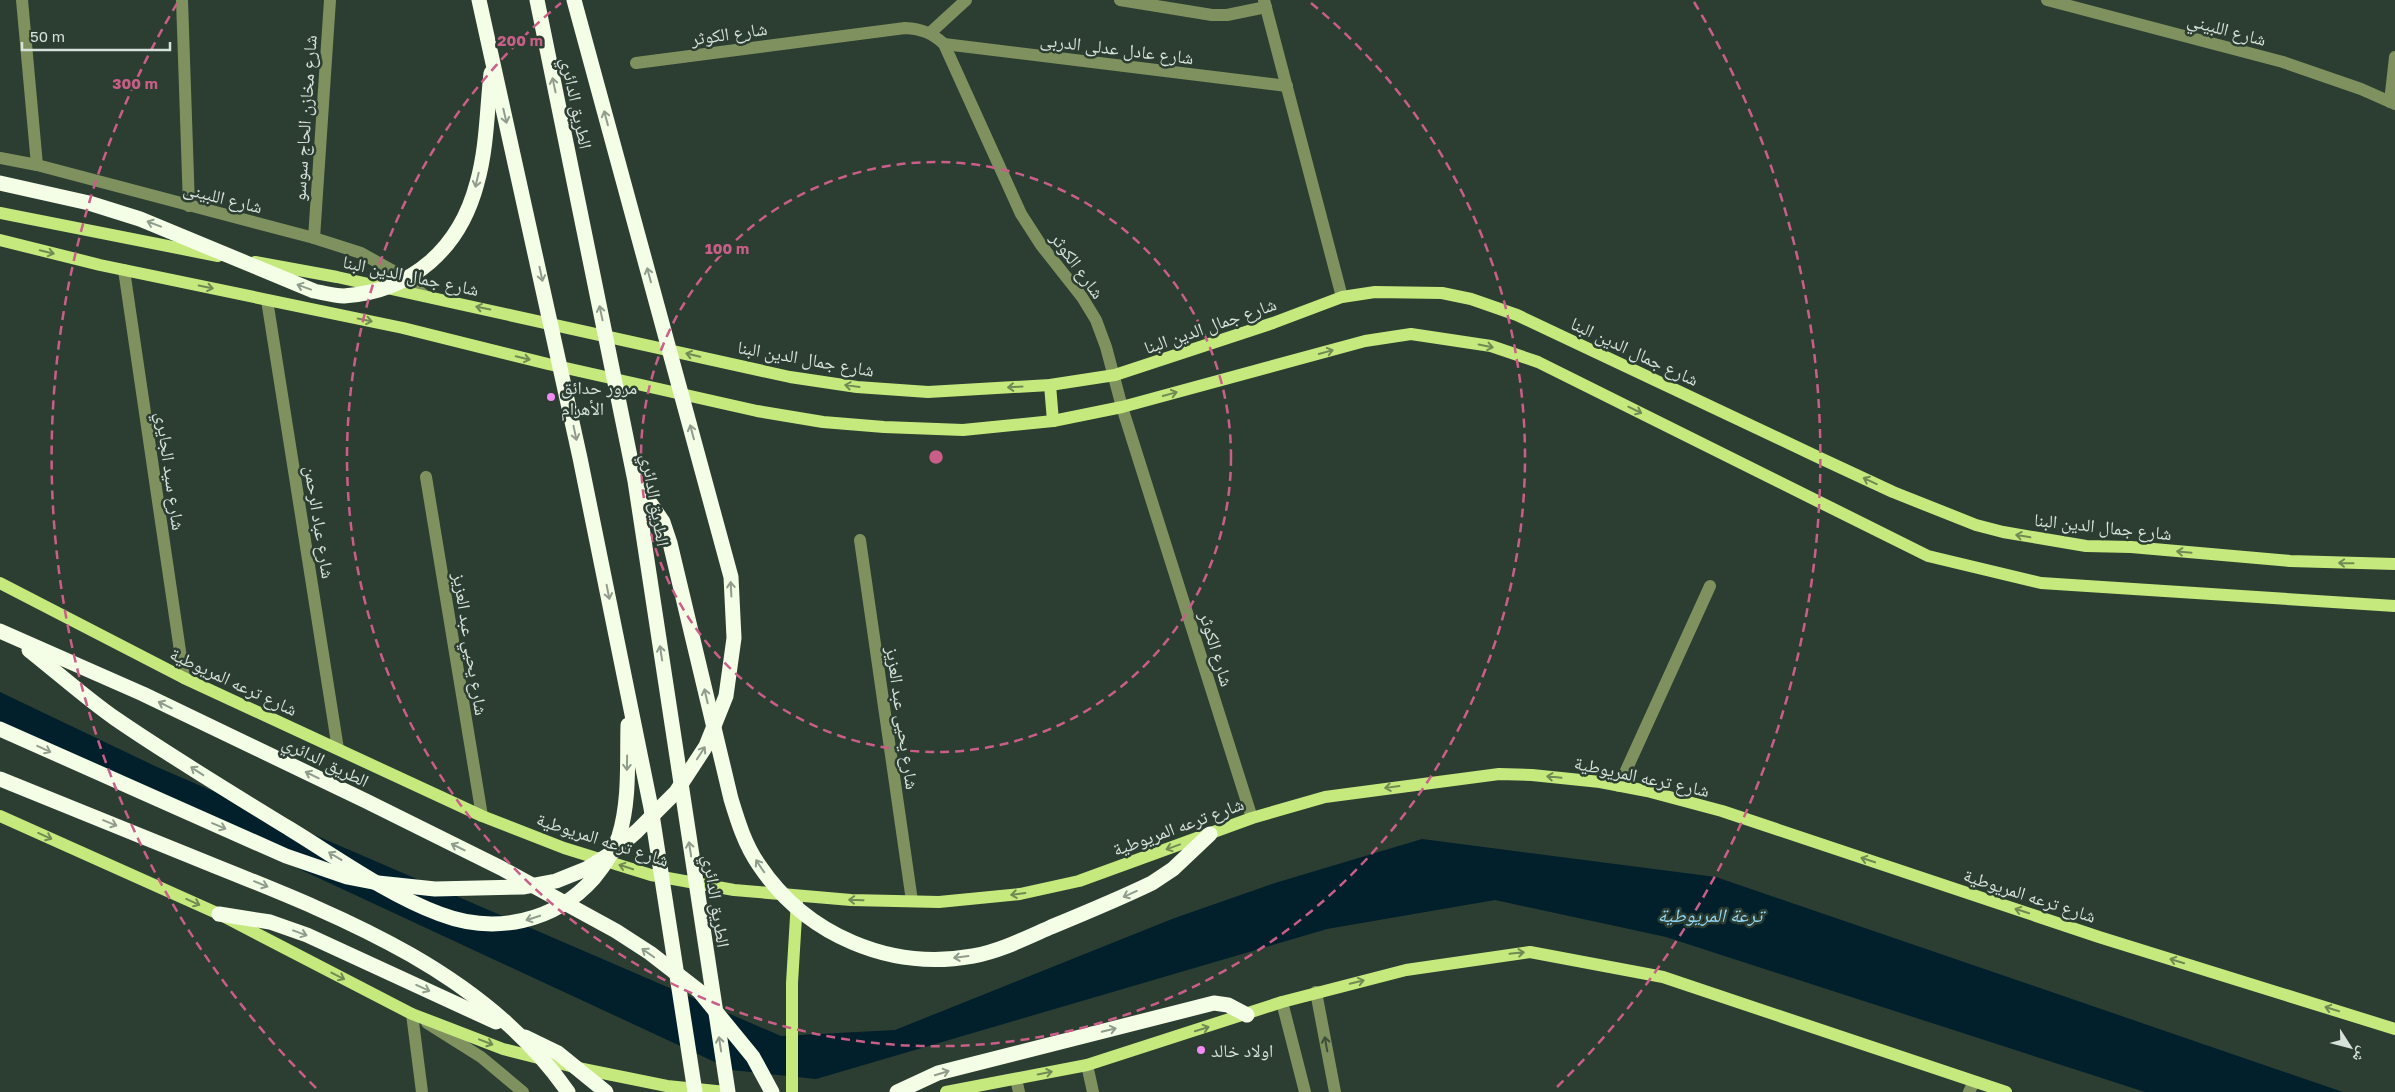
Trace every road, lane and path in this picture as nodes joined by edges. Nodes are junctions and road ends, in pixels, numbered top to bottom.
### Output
1 (22, 0) edge
2 (182, 0) edge
3 (330, 0) edge
4 (479, 0) edge
5 (537, 0) edge
6 (574, 0) edge
7 (966, 0) edge
8 (1120, 0) edge
9 (2047, 0) edge
10 (1265, 3) edge
11 (1168, 5) edge
12 (930, 33) junction
13 (944, 44) junction
14 (2395, 57) edge
15 (492, 62) junction
16 (636, 63) dead end
17 (1287, 86) junction
18 (2393, 103) edge
19 (0, 158) edge
20 (37, 166) junction
21 (0, 183) edge
22 (189, 206) junction
23 (0, 212) edge
24 (314, 238) junction
25 (0, 240) edge
26 (124, 270) junction
27 (425, 296) junction
28 (1342, 297) junction
29 (267, 300) junction
30 (1115, 375) junction
31 (1050, 386) junction
32 (1122, 407) junction
33 (1053, 421) junction
34 (426, 477) dead end
35 (635, 481) junction
36 (860, 540) dead end
37 (2395, 564) edge
38 (0, 583) edge
39 (1710, 586) dead end
40 (2395, 606) edge
41 (5, 633) edge
42 (184, 678) junction
43 (628, 696) junction
44 (0, 729) edge
45 (338, 749) junction
46 (0, 779) edge
47 (1619, 786) junction
48 (0, 816) edge
49 (482, 816) junction
50 (1252, 818) junction
51 (1210, 834) junction
52 (798, 895) junction
53 (912, 901) junction
54 (219, 914) junction
55 (1316, 992) junction
56 (1282, 1002) junction
57 (412, 1014) junction
58 (1247, 1015) junction
59 (2395, 1029) edge
60 (1087, 1065) junction
61 (1016, 1079) junction
62 (792, 1086) edge
63 (1971, 1087) edge
64 (422, 1092) edge
65 (523, 1092) edge
66 (568, 1092) edge
67 (606, 1092) edge
68 (695, 1092) edge
69 (727, 1092) edge
70 (772, 1092) edge
71 (897, 1092) edge
72 (946, 1092) edge
73 (1019, 1092) edge
74 (1093, 1092) edge
75 (1305, 1092) edge
76 (1335, 1092) edge
77 (2006, 1092) edge

1 - 20 street
2 - 22 street
3 - 24 street, شارع مخازن الحاج سوسو
4 - 15 highway
35 -> 5 highway, الطريق الدائري
44 -> 6 highway
7 - 12 street
8 - 11 street
9 - 18 street, شارع اللبيني
10 - 11 street
10 - 17 street
12 - 13 street, شارع الكوثر
12 - 16 street, شارع الكوثر
13 - 17 street, شارع عادل عدلى الدربى
13 - 30 street, شارع الكوثر
14 - 18 street
15 -> 21 highway
15 -> 43 highway
17 - 28 street
19 - 20 street, شارع اللبينى
20 - 22 street, شارع اللبينى
22 - 24 street, شارع اللبينى
23 - 27 main road, شارع جمال الدين البنا
24 - 27 street, شارع اللبينى
25 -> 26 main road
26 -> 29 main road
26 - 42 street, شارع سيد الجايري
31 -> 27 main road, شارع جمال الدين البنا
28 - 30 main road, شارع جمال الدين البنا
37 -> 28 main road, شارع جمال الدين البنا
29 -> 33 main road
29 - 45 street, شارع عباد الرحمن
30 - 31 main road, شارع جمال الدين البنا
30 - 32 street, شارع الكوثر
31 - 33 main road
32 - 33 main road
32 -> 40 main road
32 - 50 street, شارع الكوثر
34 - 49 street, شارع يحيي عبد العزيز
51 -> 35 highway
69 -> 35 highway, الطريق الدائري
36 - 53 street, شارع يحيى عبد العزيز
38 - 42 main road, شارع ترعه المريوطية
39 - 47 street
43 -> 41 highway
70 -> 41 highway, الطريق الدائري
42 - 45 main road, شارع ترعه المريوطية
43 - 68 highway
45 - 49 main road, شارع ترعه المريوطية
46 -> 66 highway
47 -> 50 main road, شارع ترعه المريوطية
59 -> 47 main road, شارع ترعه المريوطية
48 -> 54 main road
52 -> 49 main road, شارع ترعه المريوطية
50 - 51 main road, شارع ترعه المريوطية
51 -> 53 main road, شارع ترعه المريوطية
53 -> 52 main road, شارع ترعه المريوطية
52 - 62 main road
54 -> 57 main road
54 -> 67 highway
55 - 56 main road
55 -> 63 main road
76 -> 55 street
56 - 58 main road
56 - 75 street
57 - 64 street
57 - 65 street
57 -> 69 main road
60 -> 58 main road
71 -> 58 highway
61 -> 60 main road
60 - 74 street
61 - 72 main road
61 - 73 street
63 - 77 main road

